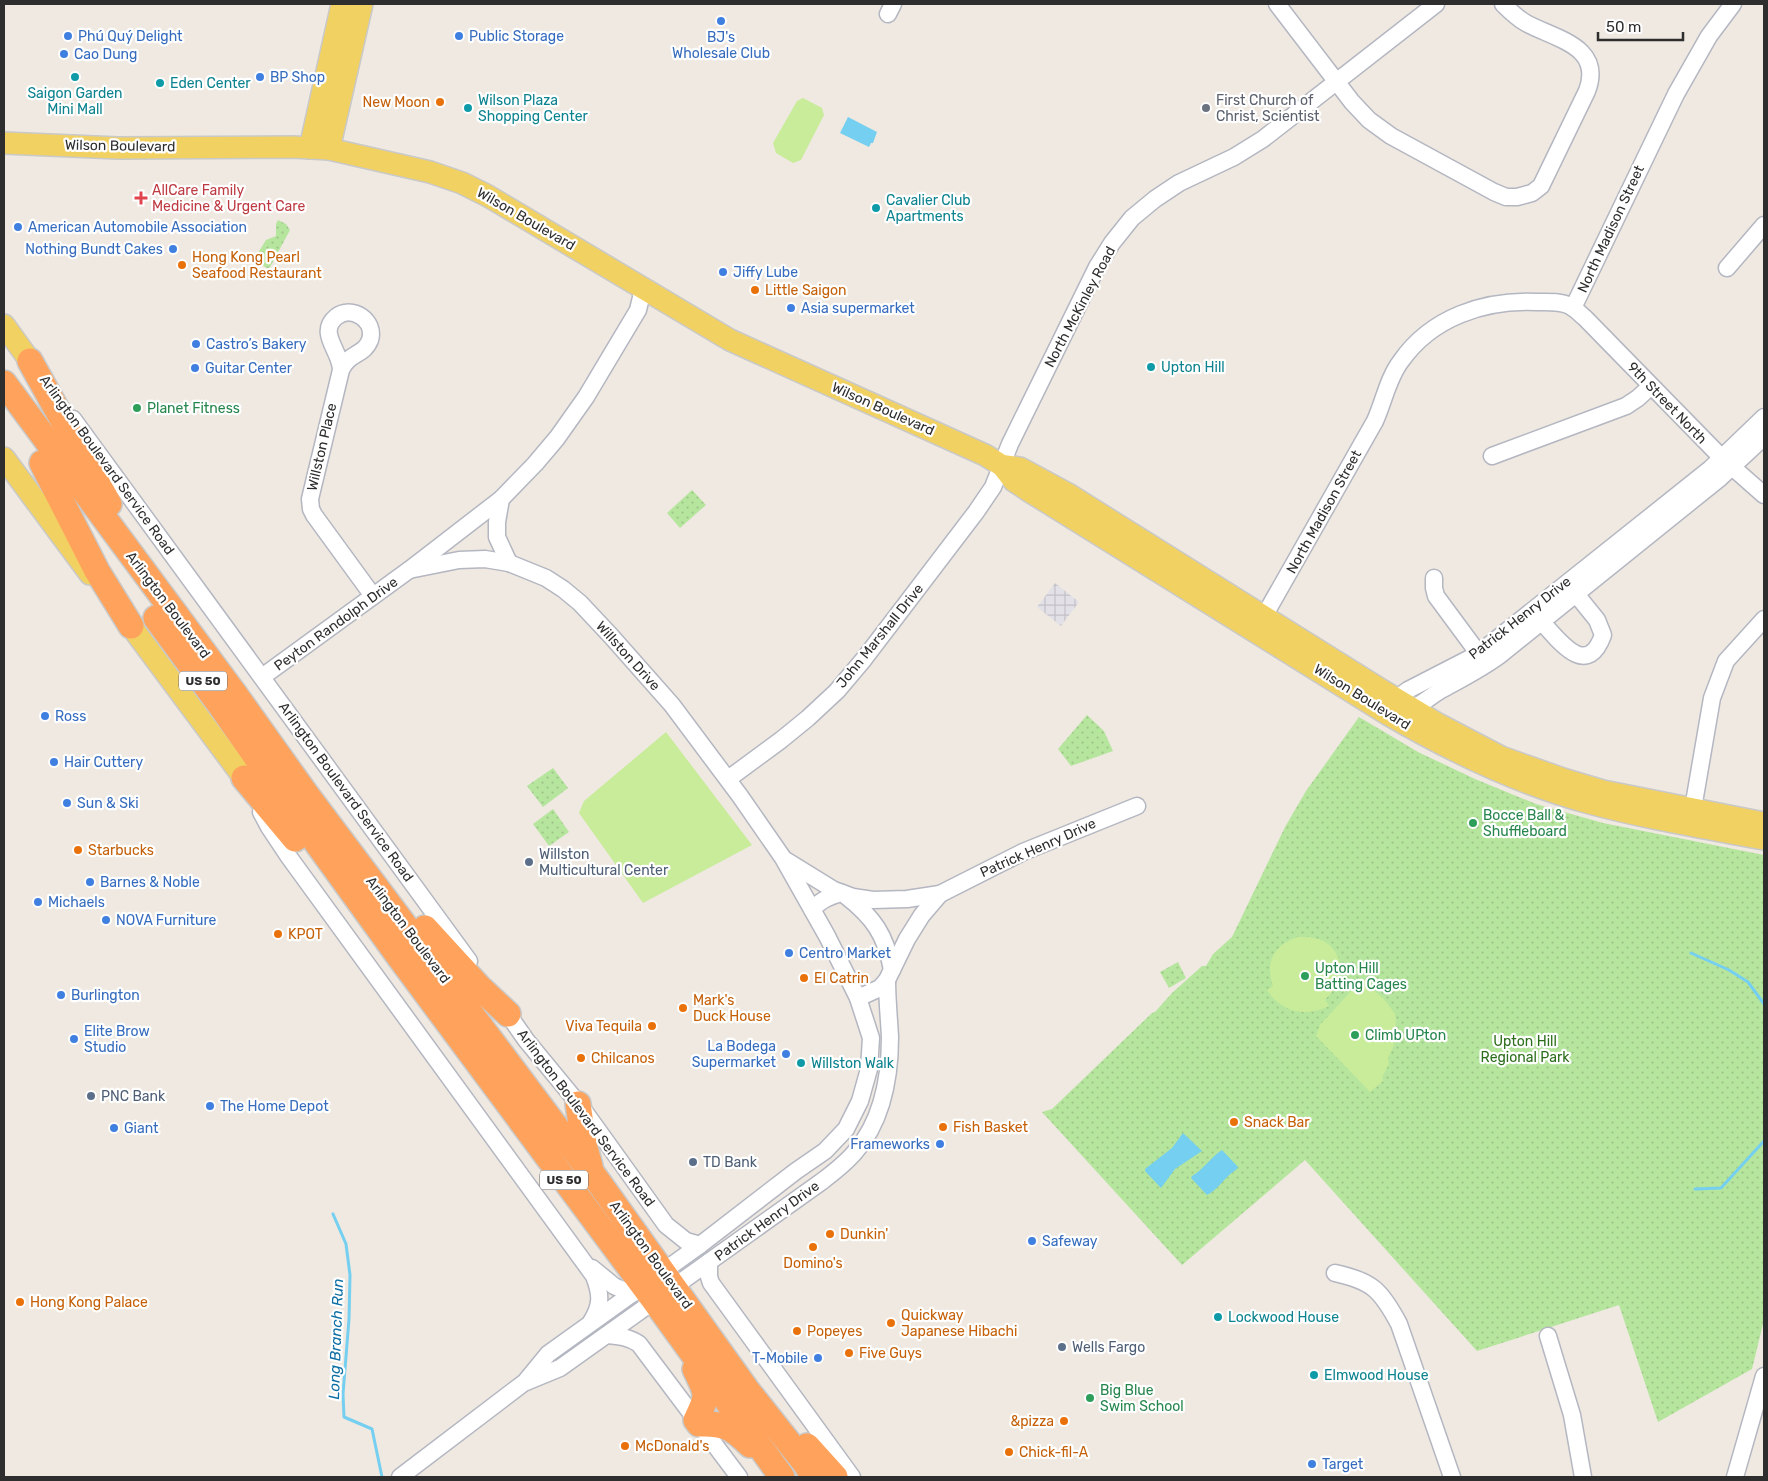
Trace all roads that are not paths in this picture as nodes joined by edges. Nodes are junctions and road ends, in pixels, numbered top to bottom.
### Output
1 (342, 4) edge
2 (362, 4) edge
3 (1277, 4) edge
4 (1436, 4) edge
5 (1503, 4) edge
6 (1733, 4) edge
7 (1337, 82) junction
8 (4, 143) edge
9 (319, 148) junction
10 (1764, 225) edge
11 (1727, 268) dead end
12 (643, 289) junction
13 (1573, 308) junction
14 (4, 325) edge
15 (30, 361) junction
16 (341, 370) dead end
17 (4, 383) edge
18 (1651, 386) junction
19 (4, 407) edge
20 (1764, 417) edge
21 (1764, 437) edge
22 (1492, 456) dead end
23 (4, 458) edge
24 (42, 463) junction
25 (1726, 463) junction
26 (1001, 465) junction
27 (1764, 495) edge
28 (501, 499) junction
29 (509, 563) junction
30 (409, 570) junction
31 (1434, 578) dead end
32 (1576, 594) junction
33 (373, 596) junction
34 (1764, 618) edge
35 (1542, 622) junction
36 (1260, 624) junction
37 (132, 626) junction
38 (1482, 659) junction
39 (262, 677) junction
40 (234, 693) junction
41 (1399, 708) junction
42 (244, 778) junction
43 (728, 779) junction
44 (306, 794) junction
45 (1137, 806) dead end
46 (1691, 817) junction
47 (1764, 823) edge
48 (1764, 839) edge
49 (783, 858) junction
50 (842, 893) junction
51 (940, 894) junction
52 (812, 909) junction
53 (400, 958) junction
54 (889, 974) junction
55 (858, 998) junction
56 (508, 1014) junction
57 (578, 1104) junction
58 (592, 1174) junction
59 (700, 1245) junction
60 (578, 1254) junction
61 (710, 1262) junction
62 (1334, 1273) dead end
63 (653, 1287) junction
64 (590, 1324) junction
65 (678, 1333) junction
66 (607, 1334) junction
67 (1548, 1336) dead end
68 (1764, 1376) edge
69 (525, 1382) junction
70 (747, 1390) junction
71 (698, 1422) junction
72 (418, 1472) edge
73 (781, 1476) edge
74 (400, 1477) edge
75 (739, 1477) edge
76 (814, 1477) edge
77 (836, 1477) edge
78 (852, 1477) edge
79 (1452, 1477) edge
80 (1583, 1477) edge
81 (1735, 1477) edge

1 - 9 main road
2 - 9 main road
3 - 7 street
4 - 7 street, North McKinley Road
5 - 7 street
6 - 13 street, North Madison Street
7 - 26 street, North McKinley Road
8 - 9 main road, Wilson Boulevard
9 - 12 main road, Wilson Boulevard
10 - 11 street
12 - 26 main road, Wilson Boulevard
12 - 28 street
13 - 18 street, 9th Street North
13 - 36 street, North Madison Street
14 - 15 main road, Arlington Boulevard Service Road
15 - 39 street, Arlington Boulevard Service Road
15 - 40 highway
16 - 33 street, Willston Place
17 - 40 highway, Arlington Boulevard / US 50
18 - 22 street
18 - 25 street, 9th Street North
19 - 24 highway, Arlington Boulevard / US 50
20 - 25 street, Patrick Henry Drive
21 - 25 street, Patrick Henry Drive
23 - 37 main road
24 - 37 highway
24 - 53 highway, Arlington Boulevard / US 50
25 - 27 street, 9th Street North
25 - 32 street, Patrick Henry Drive
25 - 38 street, Patrick Henry Drive
26 - 36 main road, Wilson Boulevard
26 - 43 street, John Marshall Drive
28 - 29 street
28 - 30 street, Peyton Randolph Drive
29 - 30 street, Willston Drive
29 - 43 street, Willston Drive
30 - 33 street, Peyton Randolph Drive
31 - 38 street
32 - 35 street, Patrick Henry Drive
32 - 35 street, Patrick Henry Drive
33 - 39 street, Peyton Randolph Drive
34 - 46 street
35 - 38 street, Patrick Henry Drive
36 - 41 main road, Wilson Boulevard
37 - 42 main road
38 - 41 street, Patrick Henry Drive
39 - 56 street, Arlington Boulevard Service Road
40 - 44 highway, Arlington Boulevard / US 50
41 - 46 main road, Wilson Boulevard
42 - 53 highway
42 - 60 street
43 - 49 street, Willston Drive
44 - 56 highway
44 - 58 highway, Arlington Boulevard / US 50
45 - 51 street, Patrick Henry Drive
46 - 47 main road, Wilson Boulevard
46 - 48 main road, Wilson Boulevard
49 - 50 street, Patrick Henry Drive
49 - 52 street, Patrick Henry Drive
50 - 51 street, Patrick Henry Drive
50 - 52 street
50 - 54 street, Patrick Henry Drive
51 - 54 street, Patrick Henry Drive
52 - 55 street, Patrick Henry Drive
53 - 63 highway, Arlington Boulevard / US 50
54 - 55 street
54 - 61 street, Patrick Henry Drive
55 - 59 street, Patrick Henry Drive
56 - 57 street, Arlington Boulevard Service Road
57 - 58 highway
57 - 59 street, Arlington Boulevard Service Road
58 - 63 highway, Arlington Boulevard / US 50
59 - 63 street, Patrick Henry Drive
60 - 63 street
60 - 64 street
61 - 63 street, Patrick Henry Drive
61 - 78 street
62 - 79 street
63 - 64 street, Patrick Henry Drive
63 - 65 highway, Arlington Boulevard / US 50
63 - 66 street, Patrick Henry Drive
63 - 70 highway, Arlington Boulevard / US 50
64 - 69 street, Patrick Henry Drive
65 - 71 highway
65 - 73 highway, Arlington Boulevard / US 50
66 - 69 street, Patrick Henry Drive
66 - 71 street
67 - 80 street
68 - 81 street
69 - 72 street, Patrick Henry Drive
70 - 76 highway, Arlington Boulevard / US 50
70 - 77 highway
71 - 73 highway
71 - 75 street
72 - 74 street, Patrick Henry Drive

